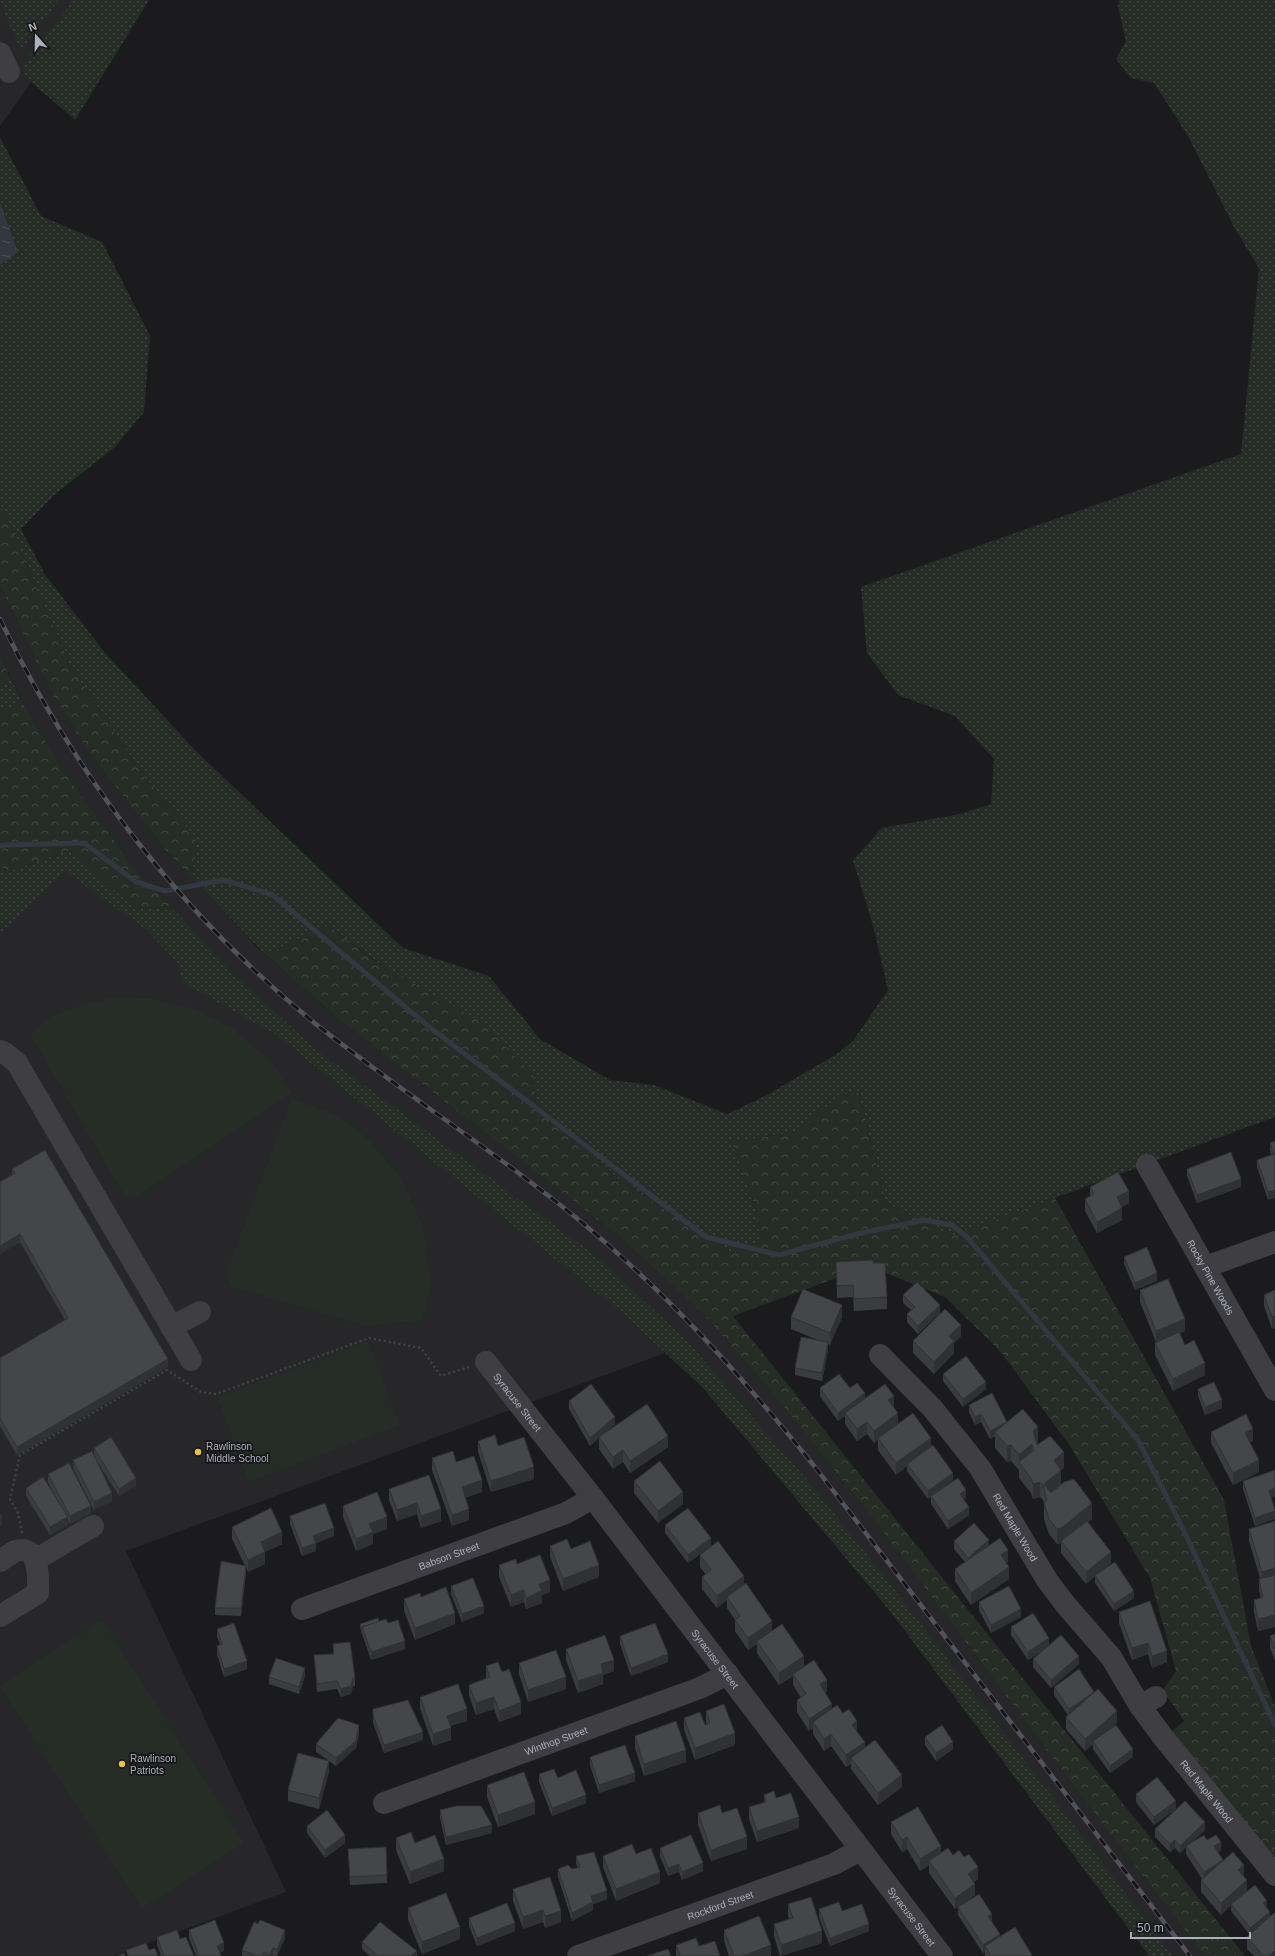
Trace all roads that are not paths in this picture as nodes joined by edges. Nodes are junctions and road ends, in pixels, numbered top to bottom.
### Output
1 (0, 1051) edge
2 (1147, 1165) dead end
3 (1275, 1242) edge
4 (1205, 1267) junction
5 (200, 1312) dead end
6 (171, 1327) junction
7 (880, 1355) dead end
8 (191, 1360) dead end
9 (486, 1362) road end
10 (1275, 1390) edge
11 (593, 1498) junction
12 (93, 1526) dead end
13 (30, 1556) junction
14 (0, 1561) edge
15 (302, 1609) dead end
16 (0, 1616) edge
17 (728, 1674) junction
18 (384, 1803) dead end
19 (860, 1850) junction
20 (1275, 1875) edge
21 (578, 1956) edge
22 (942, 1956) edge

1 - 6 street
2 - 4 street, Rocky Pine Woods
3 - 4 street
4 - 10 street, Rocky Pine Woods
5 - 6 street
6 - 8 street
7 - 20 street, Red Maple Wood
9 - 11 street, Syracuse Street
11 - 15 street, Babson Street
11 - 17 street, Syracuse Street
12 - 13 street
13 - 14 street
13 - 16 street
17 - 18 street, Winthop Street
17 - 19 street, Syracuse Street
19 - 21 street, Rockford Street
19 - 22 street, Syracuse Street

